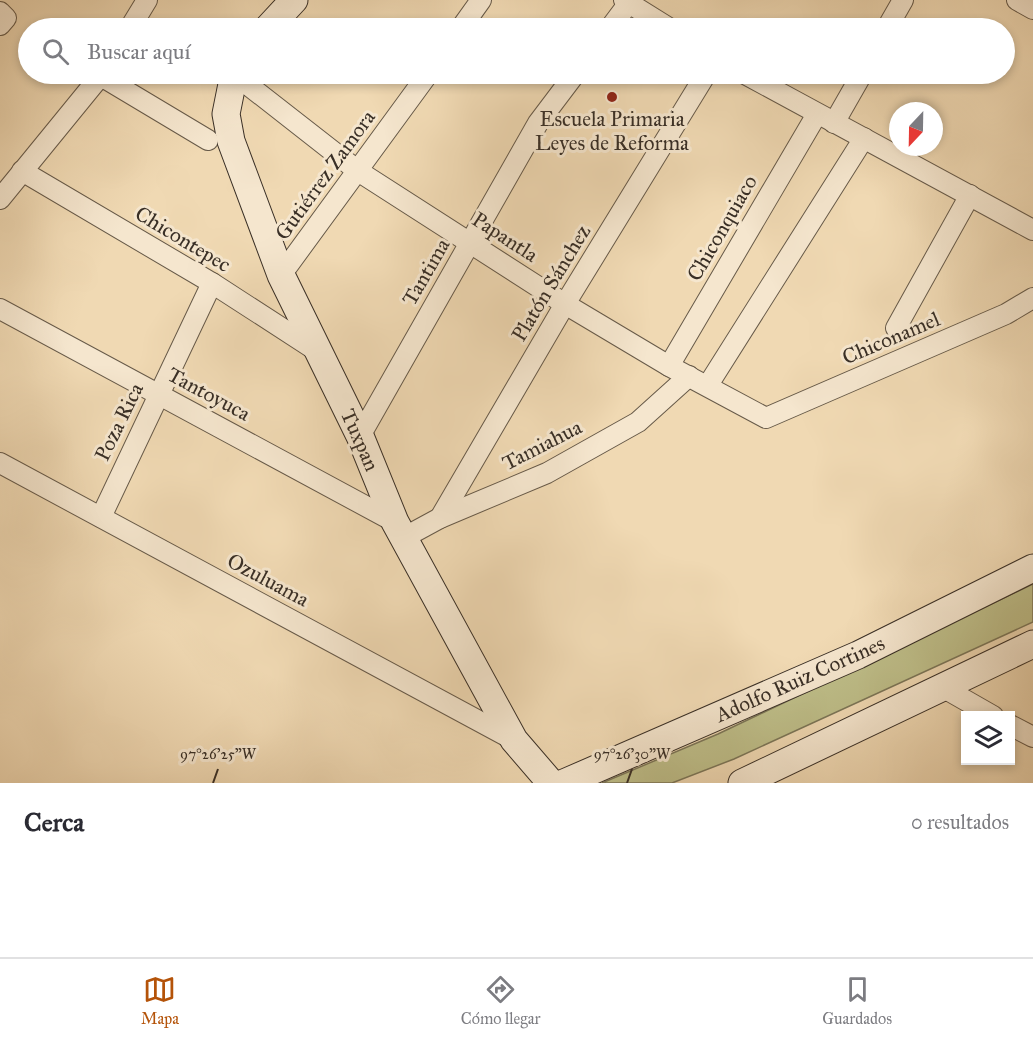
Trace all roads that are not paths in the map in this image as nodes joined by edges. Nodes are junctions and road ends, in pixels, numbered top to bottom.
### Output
1 (147, 0) edge
2 (294, 0) edge
3 (481, 0) edge
4 (903, 0) edge
5 (1017, 0) edge
6 (626, 2) edge
7 (1033, 9) edge
8 (0, 12) edge
9 (136, 18) edge
10 (277, 18) edge
11 (468, 18) edge
12 (616, 18) edge
13 (652, 18) edge
14 (893, 18) edge
15 (0, 25) edge
16 (94, 84) edge
17 (116, 84) edge
18 (232, 84) edge
19 (247, 84) edge
20 (421, 84) edge
21 (567, 84) edge
22 (700, 84) edge
23 (763, 84) edge
24 (856, 84) edge
25 (816, 114) junction
26 (834, 123) junction
27 (864, 138) junction
28 (208, 140) dead end
29 (22, 171) junction
30 (358, 171) junction
31 (970, 195) junction
32 (0, 199) edge
33 (1033, 230) edge
34 (470, 244) junction
35 (281, 275) junction
36 (212, 283) junction
37 (1033, 298) edge
38 (565, 304) junction
39 (0, 309) edge
40 (896, 328) dead end
41 (317, 351) junction
42 (669, 366) junction
43 (689, 376) junction
44 (708, 385) junction
45 (159, 395) junction
46 (766, 418) joint
47 (360, 436) junction
48 (0, 463) edge
49 (101, 517) junction
50 (440, 518) junction
51 (400, 530) junction
52 (1033, 568) edge
53 (1033, 644) edge
54 (944, 688) junction
55 (984, 711) edge
56 (1015, 727) edge
57 (1033, 737) edge
58 (514, 740) junction
59 (551, 783) edge
60 (564, 783) edge
61 (742, 783) edge

1 - 9 street
2 - 10 main road
3 - 11 street
4 - 14 street
5 - 7 street
6 - 12 street
6 - 13 street
8 - 15 street
16 - 29 street
17 - 28 street
18 - 35 main road, Tuxpan
19 - 30 street, Papantla
20 - 30 street, Gutiérrez Zamora
21 - 34 street, Tantima
22 - 38 street, Platón Sánchez
23 - 25 street
24 - 26 street
25 - 26 street
25 - 42 street, Chiconquiaco
26 - 27 street
27 - 31 street
27 - 44 street
29 - 32 street
29 - 36 street, Chicontepec
30 - 34 street, Papantla
30 - 35 street, Gutiérrez Zamora
31 - 33 street
31 - 40 street, Chiconamel
34 - 38 street, Papantla
34 - 47 street, Tantima
35 - 41 main road, Tuxpan
36 - 41 street, Chicontepec
36 - 45 street, Poza Rica
37 - 46 street, Chiconamel
38 - 42 street, Papantla
38 - 50 street, Platón Sánchez
39 - 45 street, Tantoyuca
41 - 47 main road, Tuxpan
42 - 43 street, Papantla
43 - 44 street, Papantla
43 - 50 street, Tamiahua
44 - 46 street, Papantla
45 - 49 street, Poza Rica
45 - 51 street, Tantoyuca
47 - 51 main road, Tuxpan
48 - 49 street, Ozuluama
49 - 58 street, Ozuluama
50 - 51 street, Tamiahua
51 - 58 main road, Tuxpan
52 - 60 main road, Adolfo Ruiz Cortines
53 - 54 main road
54 - 55 street
54 - 61 main road
56 - 57 street
58 - 59 main road, Tuxpan

